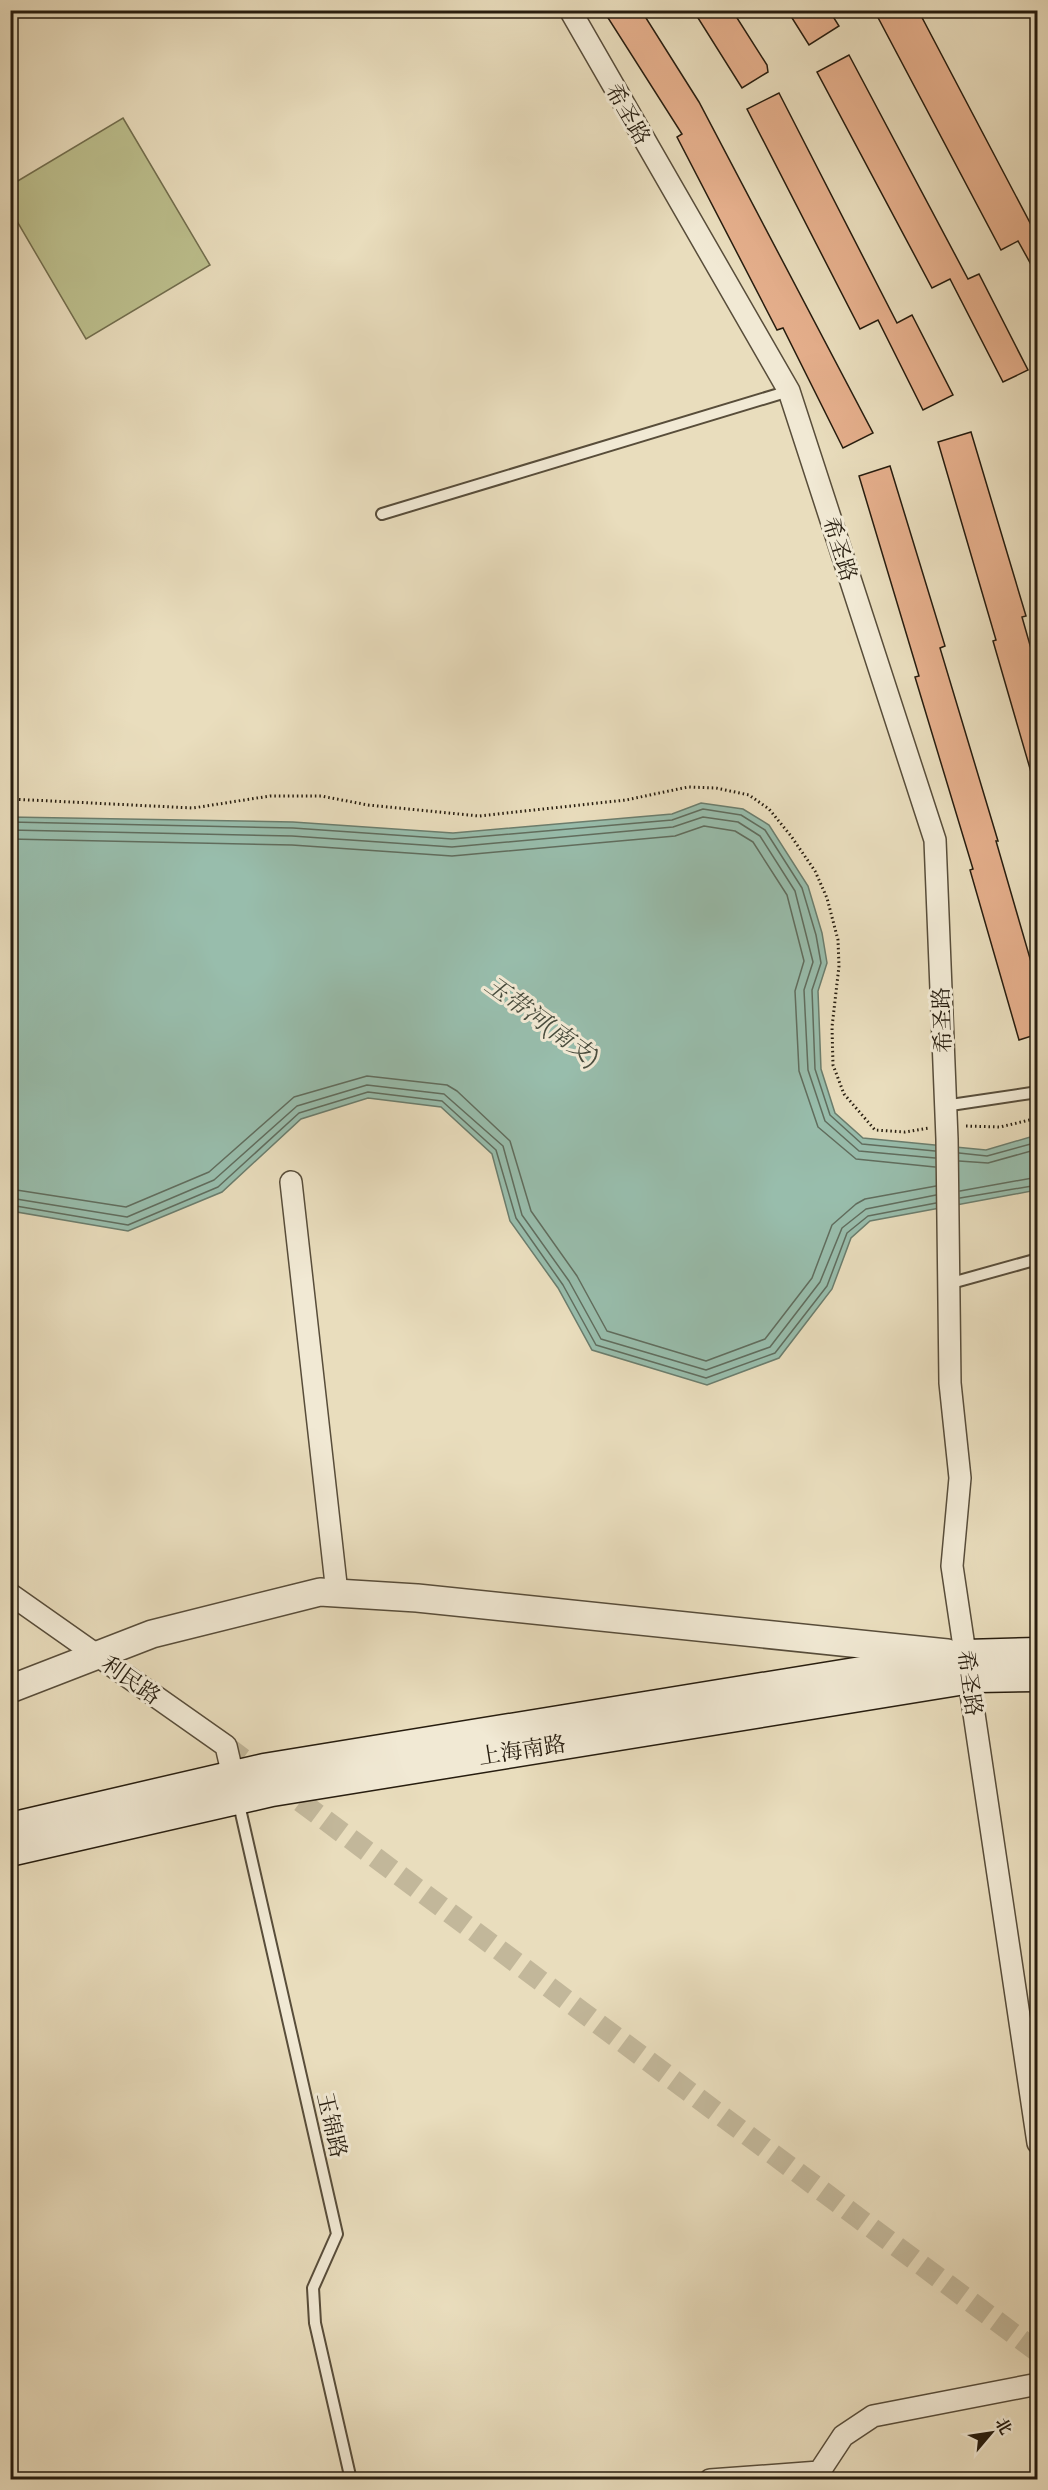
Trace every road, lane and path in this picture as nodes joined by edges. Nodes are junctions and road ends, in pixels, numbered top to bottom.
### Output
1 (570, 10) edge
2 (789, 391) junction
3 (382, 514) dead end
4 (10, 799) edge
5 (1038, 1092) edge
6 (1038, 1118) edge
7 (946, 1124) junction
8 (291, 1182) dead end
9 (1038, 1259) edge
10 (948, 1284) junction
11 (336, 1593) junction
12 (10, 1594) edge
13 (1038, 1653) edge
14 (99, 1657) junction
15 (968, 1666) junction
16 (1038, 1676) edge
17 (10, 1689) edge
18 (235, 1788) junction
19 (10, 1828) edge
20 (10, 1851) edge
21 (1038, 2143) edge
22 (1038, 2384) edge
23 (817, 2476) edge
24 (351, 2480) edge
25 (710, 2480) edge

1 - 2 street, 希圣路
2 - 3 lane
2 - 7 street, 希圣路
4 - 7 path
5 - 7 lane
6 - 7 path
7 - 10 street, 希圣路
8 - 11 street
9 - 10 lane
10 - 15 street, 希圣路
11 - 14 street, 上海南路
11 - 15 street, 上海南路
12 - 14 street, 利民路
13 - 15 main road, 上海南路
14 - 17 street, 上海南路
14 - 18 street, 利民路
15 - 16 main road, 上海南路
15 - 18 main road, 上海南路
15 - 21 street, 希圣路
18 - 19 main road, 上海南路
18 - 20 main road, 上海南路
18 - 24 lane, 玉锦路
22 - 23 street
23 - 25 street

